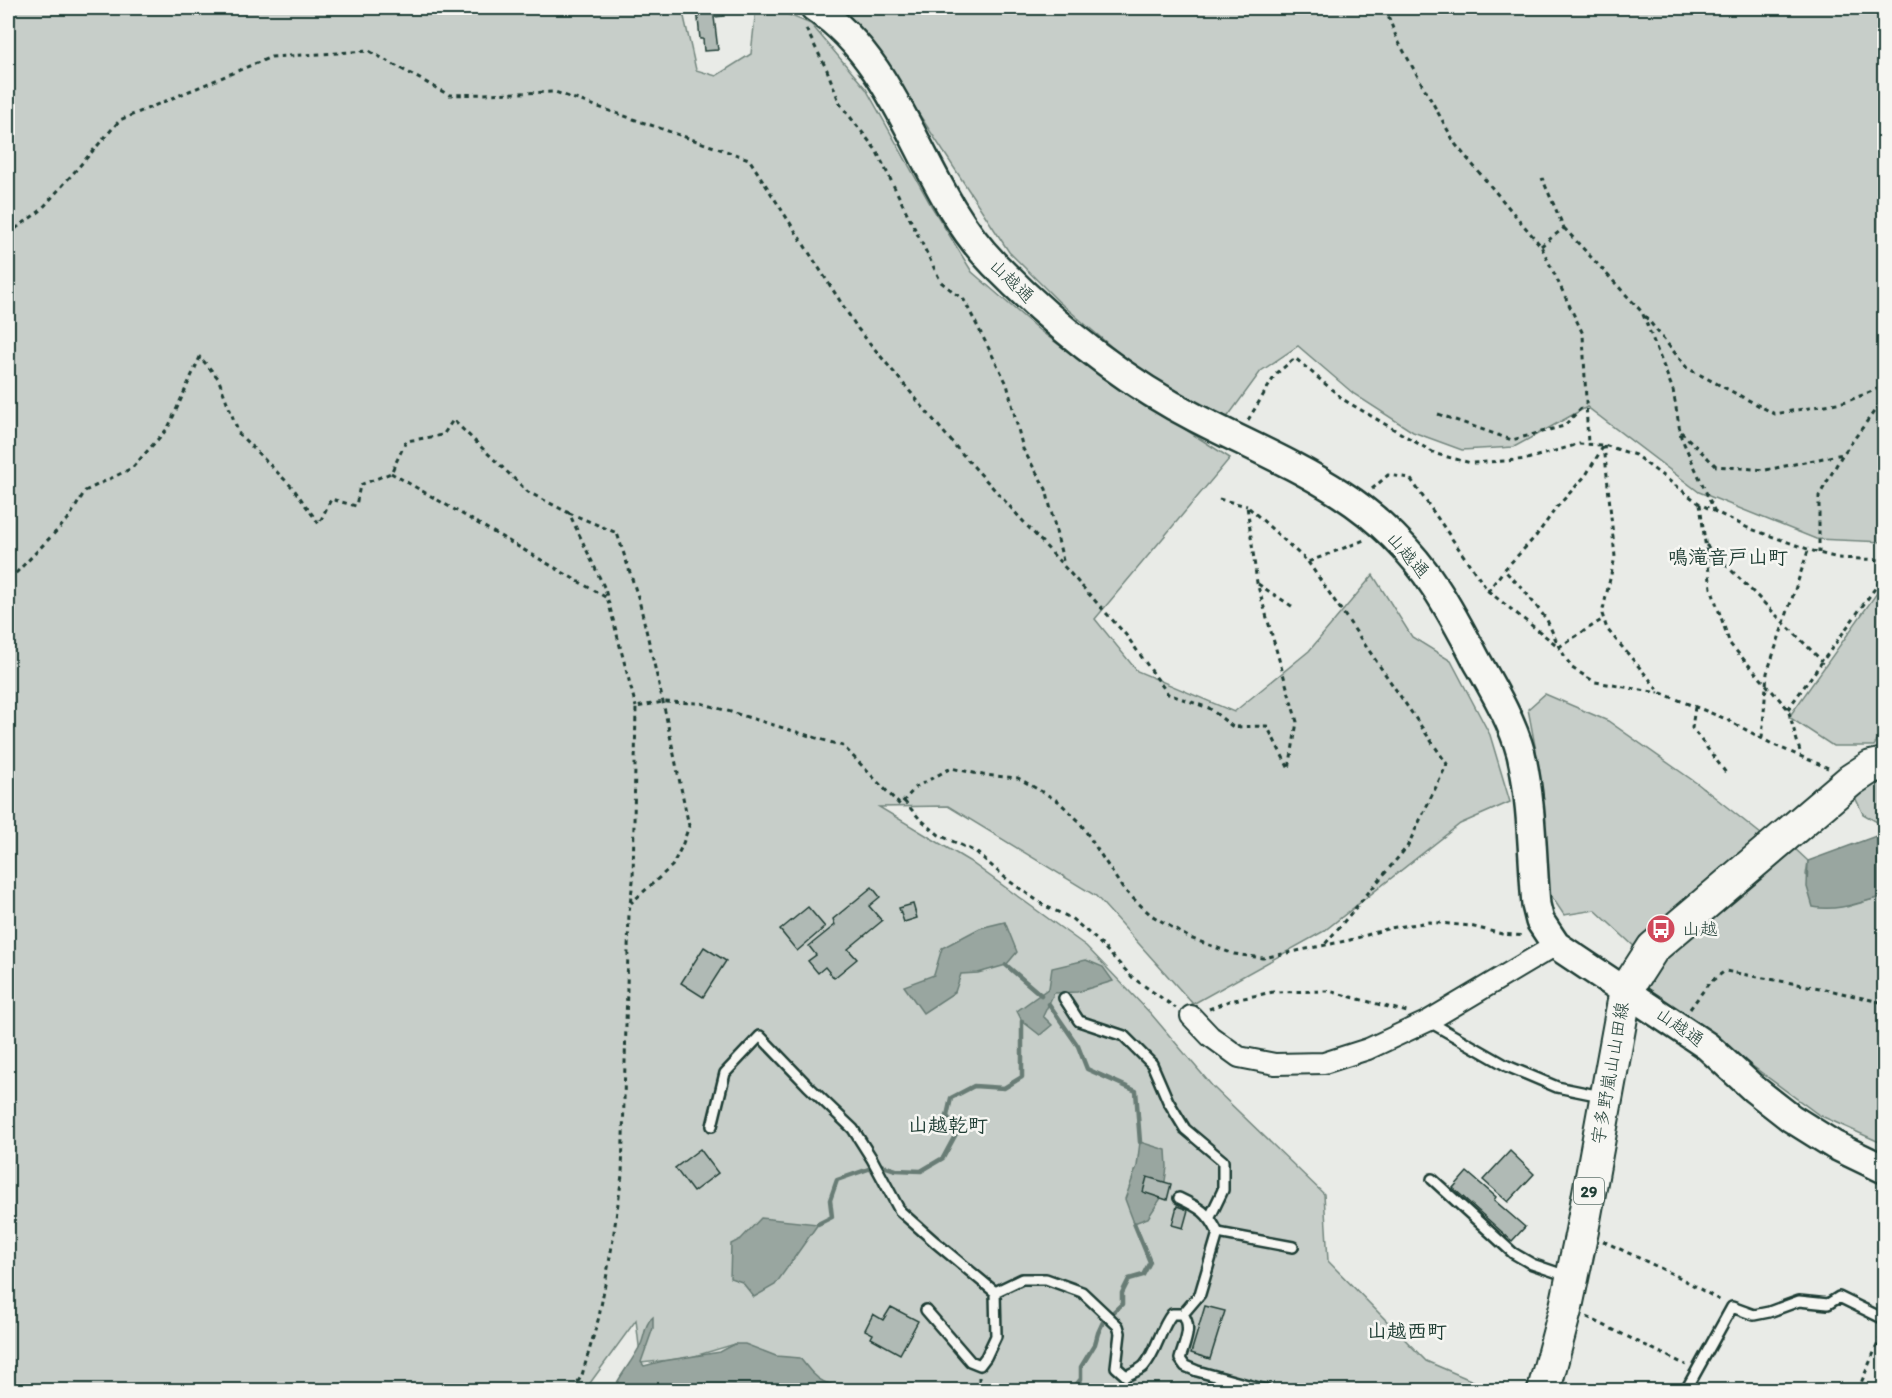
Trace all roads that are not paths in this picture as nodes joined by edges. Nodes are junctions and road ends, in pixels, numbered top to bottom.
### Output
1 (810, 18) edge
2 (1873, 764) edge
3 (1552, 940) junction
4 (1626, 990) junction
5 (1064, 998) dead end
6 (1191, 1016) road end
7 (1428, 1021) junction
8 (1606, 1097) junction
9 (712, 1126) dead end
10 (1884, 1169) edge
11 (1432, 1179) dead end
12 (1179, 1198) dead end
13 (1210, 1217) junction
14 (1218, 1233) junction
15 (1293, 1247) dead end
16 (995, 1292) junction
17 (1569, 1292) junction
18 (926, 1310) dead end
19 (1183, 1314) junction
20 (1884, 1318) edge
21 (1266, 1390) edge
22 (1544, 1390) edge
23 (1686, 1390) edge

1 - 3 street, 山越通
2 - 4 main road, 宇多野嵐山山田線 / 29
3 - 4 street, 山越通
3 - 7 street
4 - 8 main road, 宇多野嵐山山田線 / 29
4 - 10 street, 山越通
5 - 13 lane
6 - 7 street
7 - 8 lane
8 - 17 main road, 宇多野嵐山山田線 / 29
9 - 16 lane
11 - 17 lane
12 - 13 lane
13 - 14 lane
14 - 15 lane
14 - 19 lane
16 - 18 lane
16 - 19 lane
17 - 22 main road, 宇多野嵐山山田線 / 29
19 - 21 lane
20 - 23 lane

